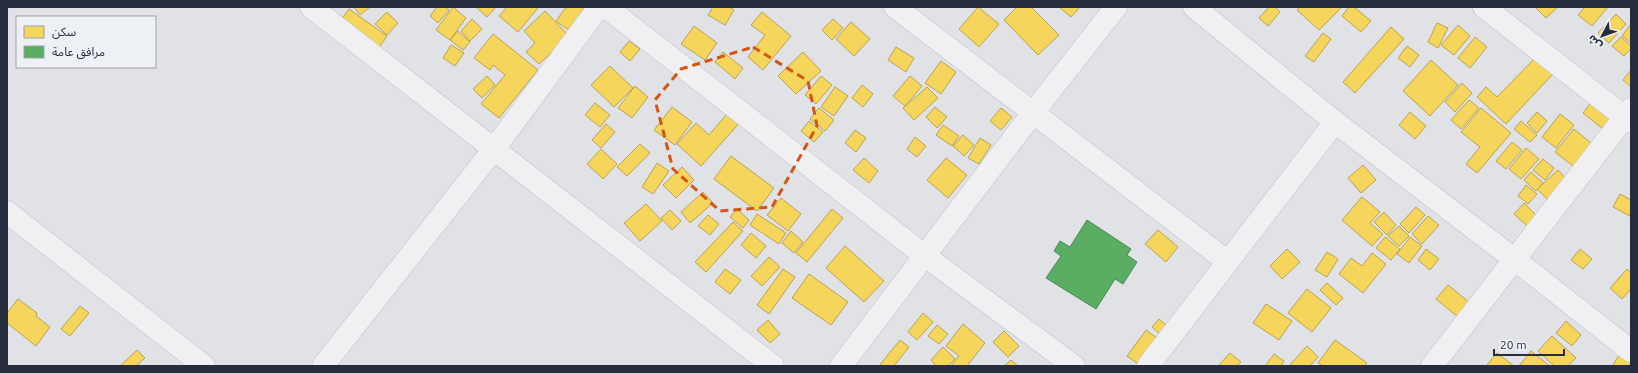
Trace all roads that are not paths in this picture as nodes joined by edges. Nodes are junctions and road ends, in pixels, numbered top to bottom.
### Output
1 (311, 7) edge
2 (599, 7) edge
3 (606, 7) edge
4 (895, 7) edge
5 (1116, 7) edge
6 (1194, 7) edge
7 (1484, 7) edge
8 (1032, 114) junction
9 (1629, 116) edge
10 (1335, 122) junction
11 (494, 148) junction
12 (7, 212) edge
13 (924, 256) junction
14 (1514, 259) junction
15 (1228, 262) junction
16 (1631, 351) edge
17 (204, 366) edge
18 (323, 366) edge
19 (773, 366) edge
20 (841, 366) edge
21 (1074, 366) edge
22 (1148, 366) edge
23 (1432, 366) edge

1 - 11 street
2 - 11 street
3 - 13 street
4 - 8 street
5 - 8 street
6 - 10 street
7 - 9 street
8 - 13 street
8 - 15 street
9 - 14 street
10 - 14 street
10 - 15 street
11 - 18 street
11 - 19 street
12 - 17 street
13 - 20 street
13 - 21 street
14 - 16 street
14 - 23 street
15 - 22 street

